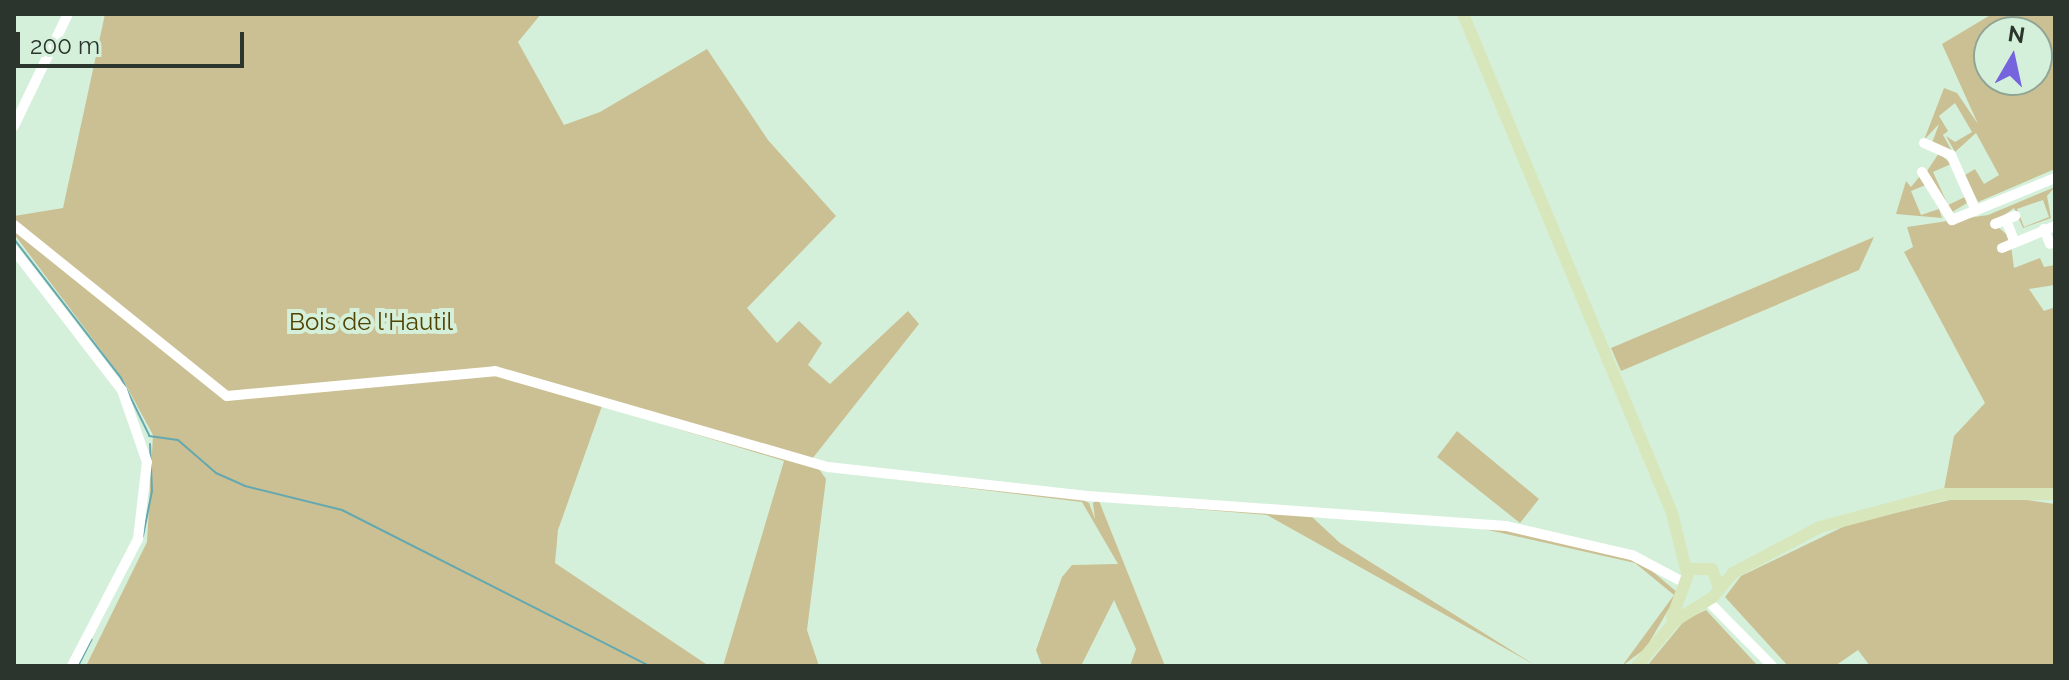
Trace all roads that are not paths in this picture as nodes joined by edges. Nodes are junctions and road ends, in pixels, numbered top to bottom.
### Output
1 (68, 14) edge
2 (1463, 14) edge
3 (14, 126) edge
4 (1924, 143) dead end
5 (1922, 172) dead end
6 (2055, 178) edge
7 (1976, 211) junction
8 (2006, 220) dead end
9 (14, 225) edge
10 (2050, 228) edge
11 (2014, 241) junction
12 (2050, 244) dead end
13 (2002, 248) dead end
14 (14, 250) edge
15 (2055, 494) edge
16 (1680, 534) junction
17 (1752, 560) junction
18 (1708, 568) junction
19 (1685, 582) junction
20 (1712, 595) junction
21 (1654, 644) junction
22 (72, 666) edge
23 (1637, 666) edge
24 (1772, 666) edge

1 - 3 street
2 - 16 main road
4 - 7 street
5 - 7 street
6 - 7 street
8 - 11 street
9 - 19 street
10 - 11 street
10 - 12 street
11 - 13 street
14 - 22 street
15 - 17 main road
16 - 18 main road
16 - 19 main road
17 - 18 main road
17 - 20 main road
18 - 19 main road
18 - 20 main road
19 - 20 main road
19 - 21 main road
20 - 21 main road
20 - 24 street
21 - 23 main road

